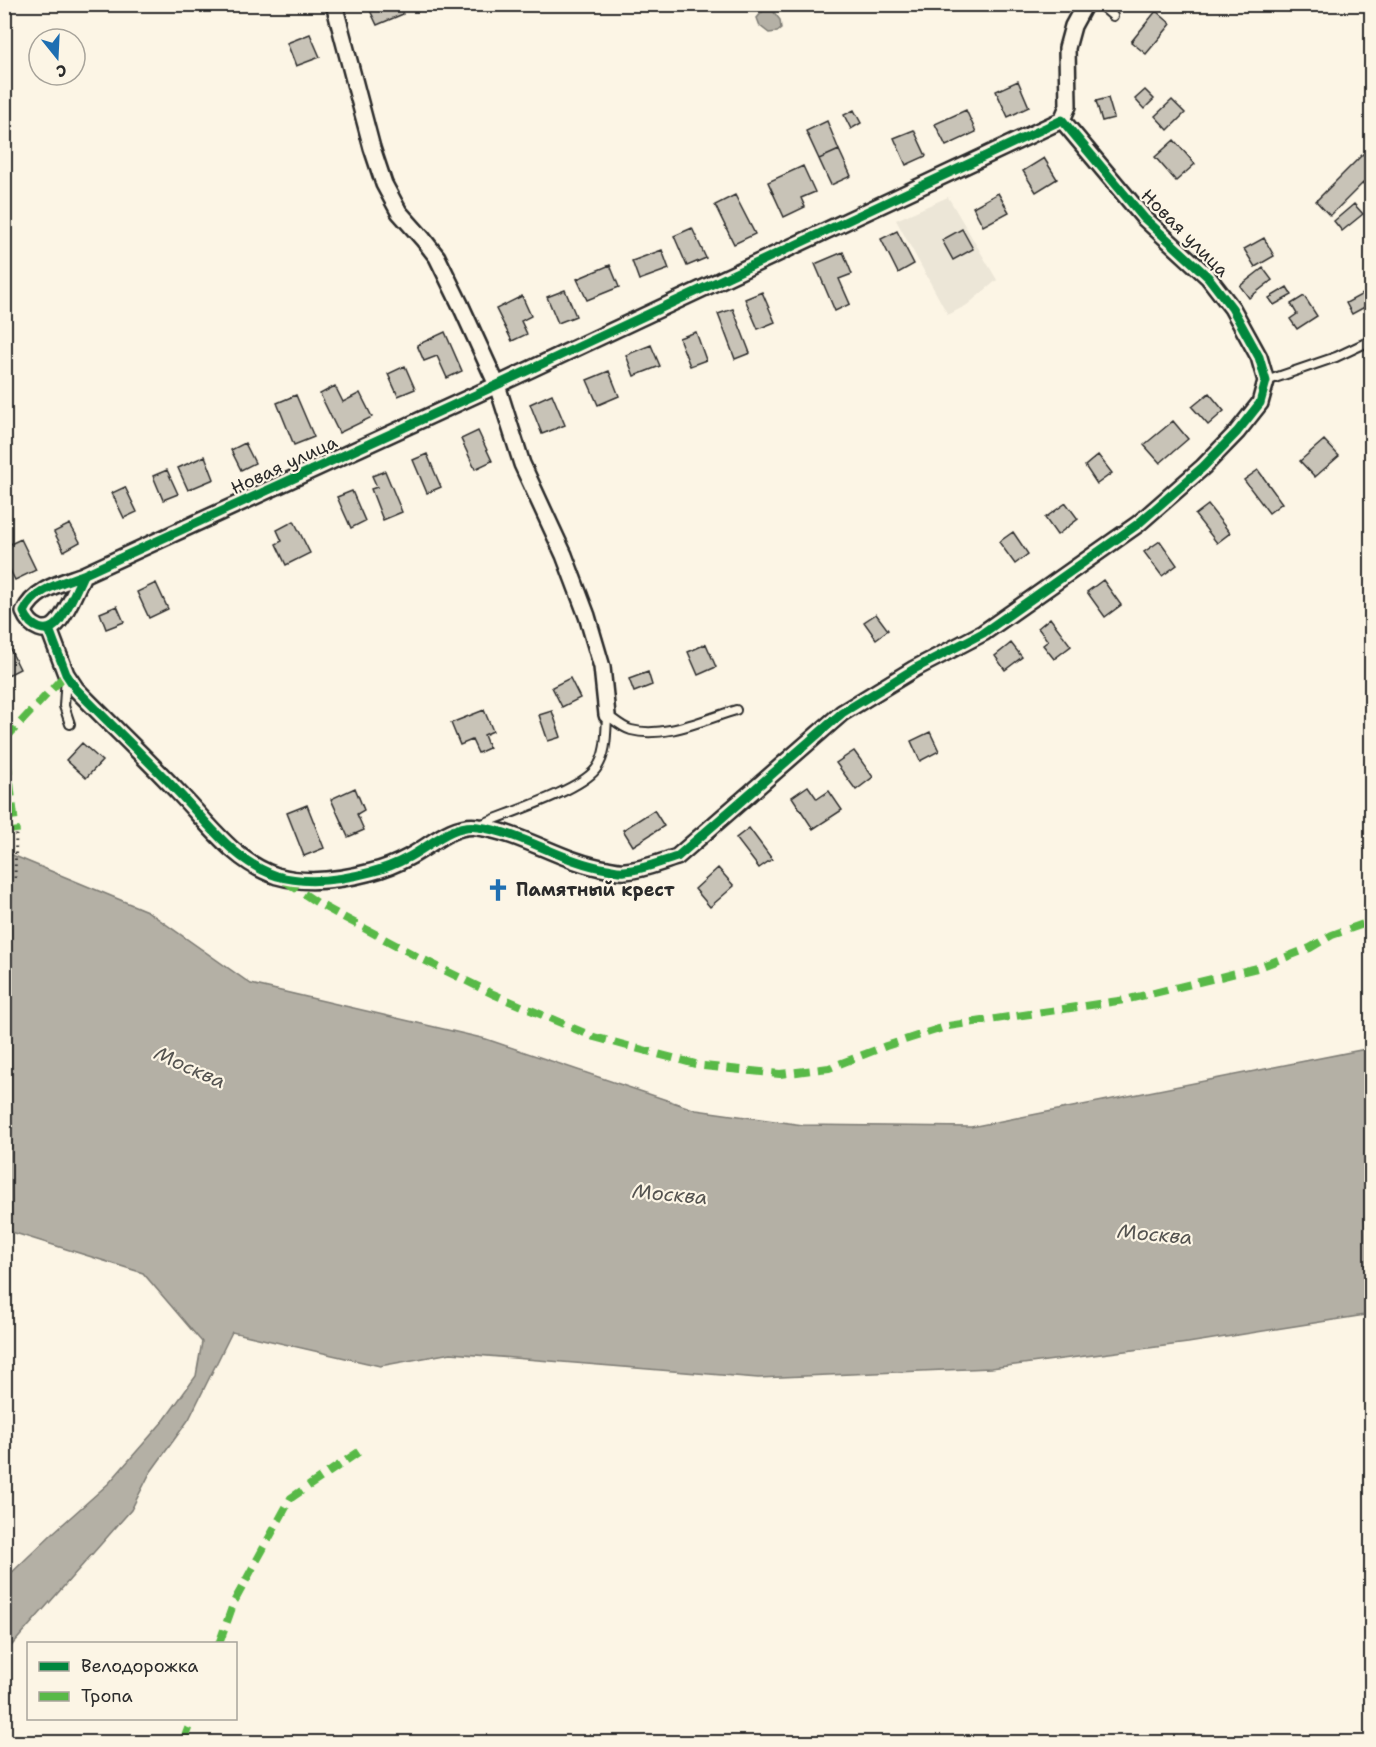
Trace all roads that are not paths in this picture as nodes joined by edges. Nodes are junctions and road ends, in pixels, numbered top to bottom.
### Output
1 (334, 4) edge
2 (1085, 4) edge
3 (1100, 4) edge
4 (1113, 16) dead end
5 (1062, 120) junction
6 (1371, 340) edge
7 (1266, 381) junction
8 (498, 386) junction
9 (84, 575) junction
10 (49, 629) junction
11 (66, 674) junction
12 (736, 710) dead end
13 (607, 716) junction
14 (70, 724) dead end
15 (476, 827) junction

1 - 8 street
2 - 5 street
3 - 4 lane
5 - 7 street, Новая улица
5 - 8 street, Новая улица
6 - 7 lane
7 - 15 street
8 - 9 street, Новая улица
8 - 13 street
9 - 10 street
9 - 10 street, Новая улица
10 - 11 street
11 - 14 lane
11 - 15 street
12 - 13 lane
13 - 15 lane

